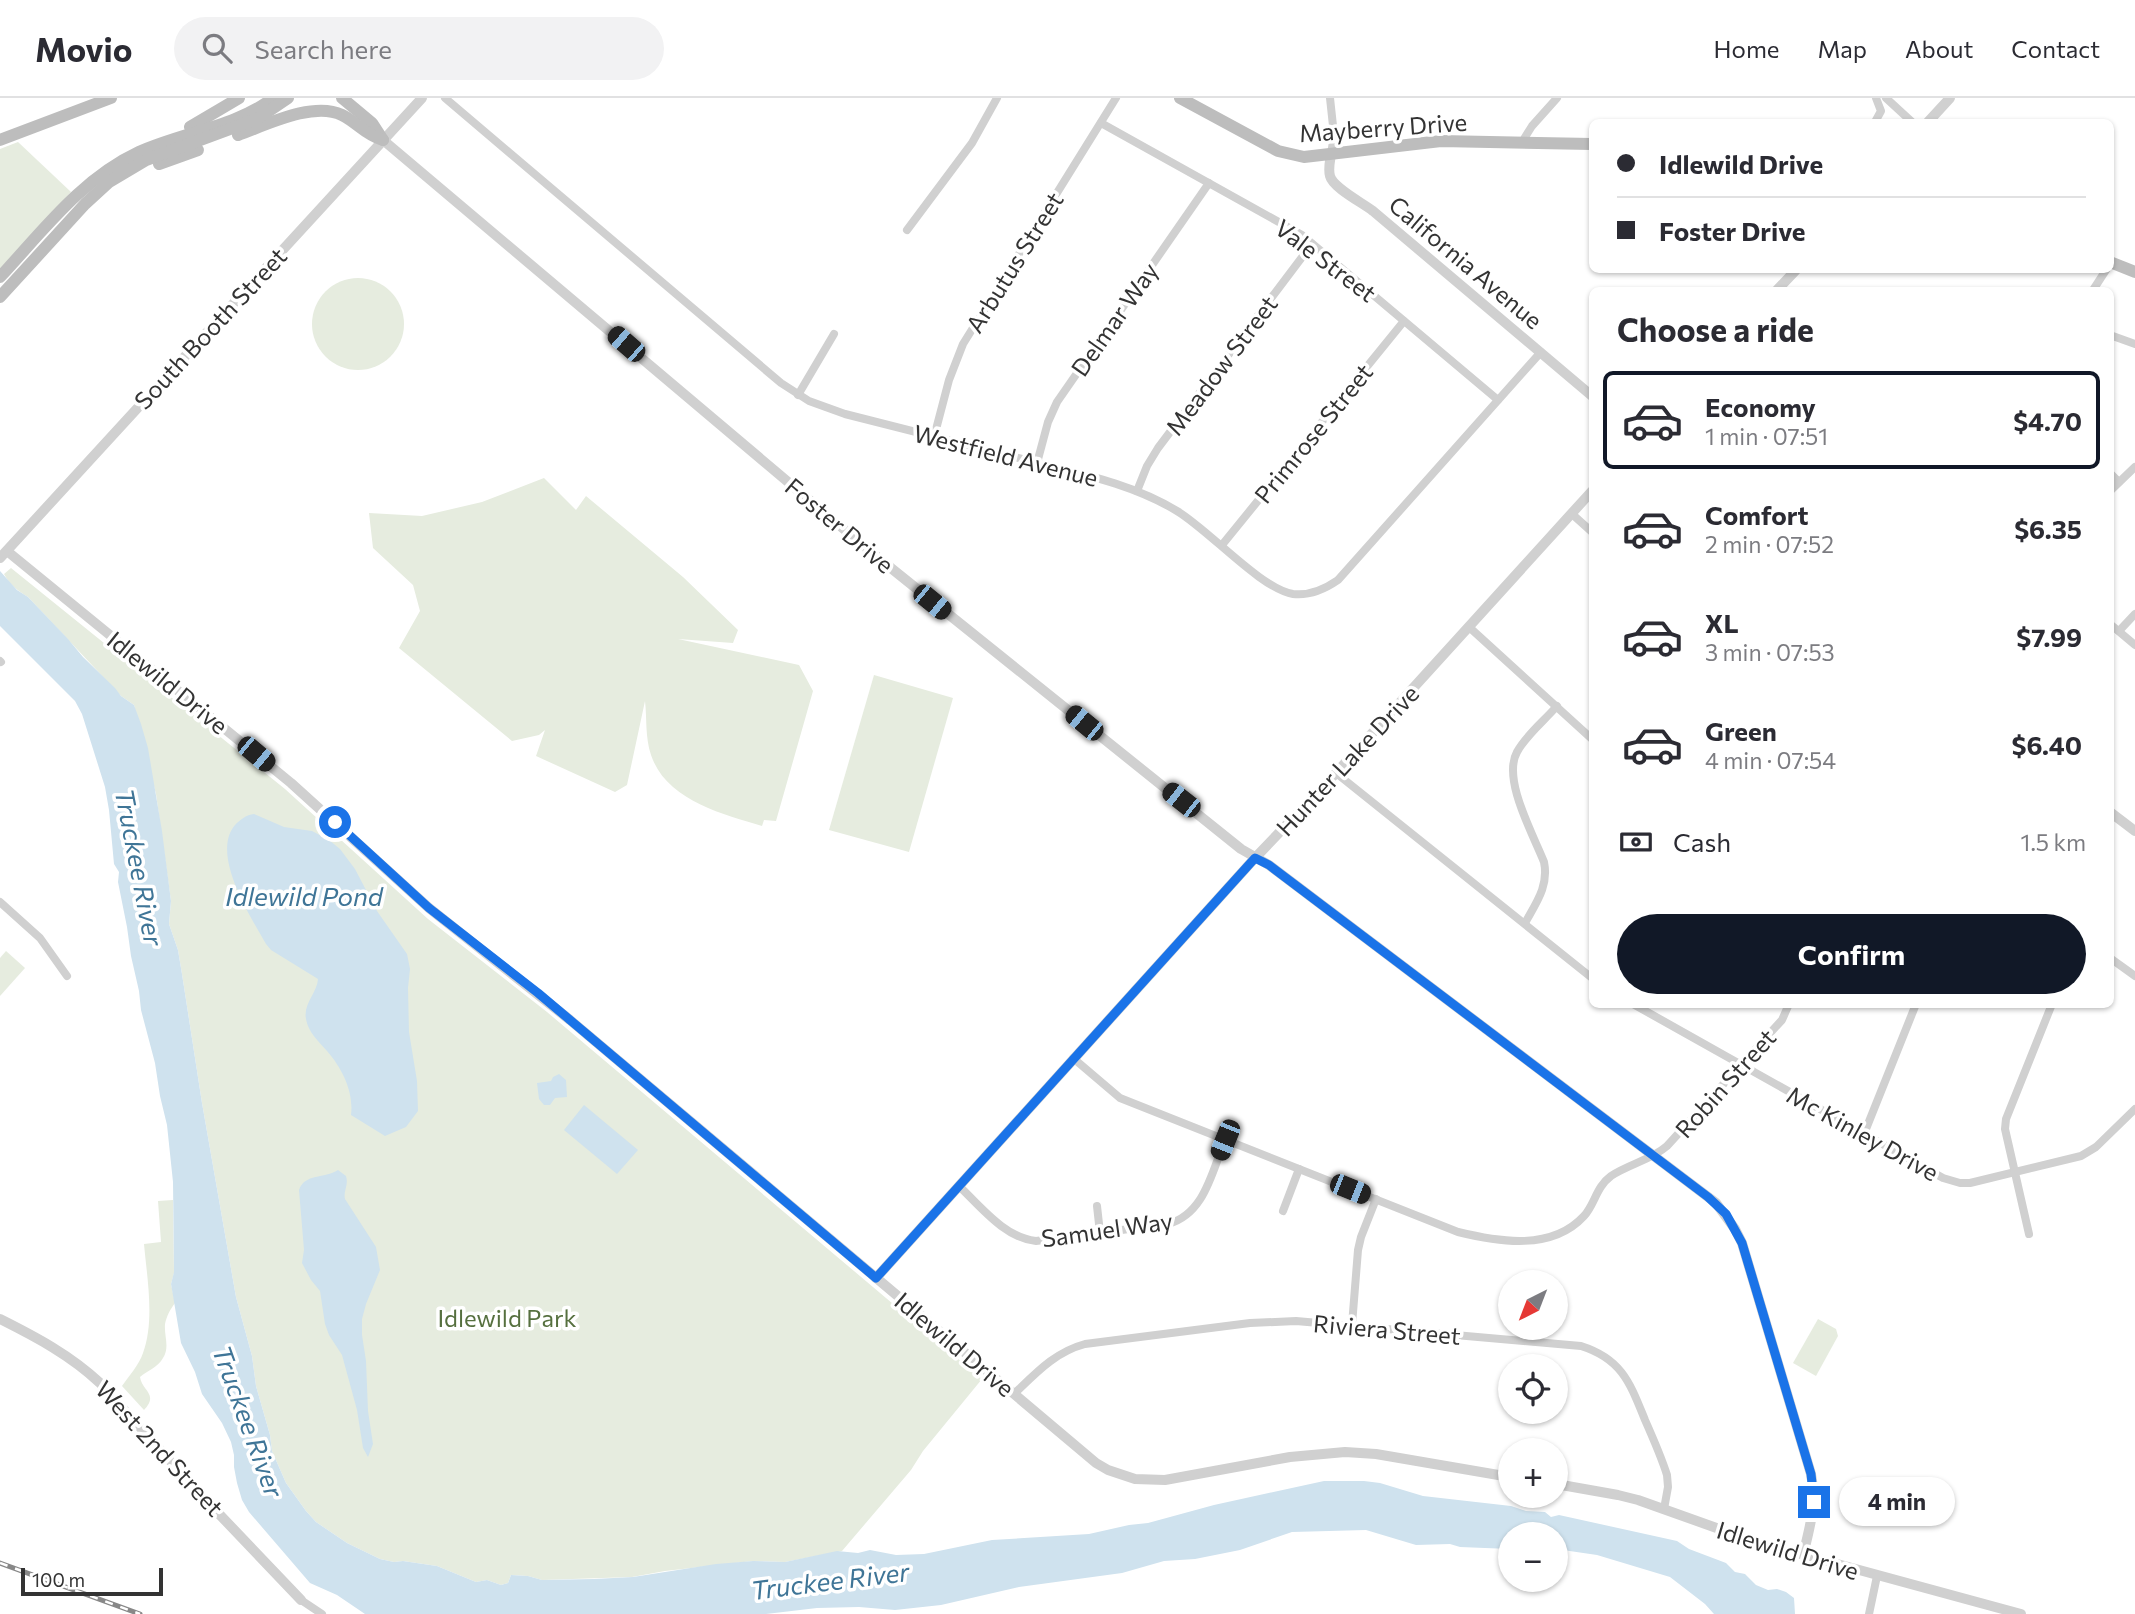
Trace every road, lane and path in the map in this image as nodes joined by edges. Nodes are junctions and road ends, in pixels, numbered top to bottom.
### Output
1 (111, 98) edge
2 (239, 98) edge
3 (273, 98) edge
4 (288, 98) edge
5 (342, 98) edge
6 (422, 98) edge
7 (445, 98) edge
8 (996, 98) edge
9 (1116, 98) edge
10 (1180, 98) edge
11 (1330, 98) edge
12 (1557, 98) edge
13 (1876, 98) edge
14 (1886, 98) edge
15 (1950, 98) edge
16 (1877, 119) edge
17 (1909, 119) edge
18 (1931, 119) edge
19 (1101, 123) junction
20 (0, 140) edge
21 (383, 140) junction
22 (1522, 142) junction
23 (158, 143) junction
24 (1589, 144) edge
25 (1331, 154) junction
26 (1209, 183) junction
27 (90, 199) junction
28 (907, 230) dead end
29 (1312, 243) junction
30 (2114, 264) edge
31 (2135, 272) edge
32 (1793, 273) edge
33 (0, 277) edge
34 (1780, 287) edge
35 (0, 297) edge
36 (1404, 321) junction
37 (834, 334) dead end
38 (2114, 336) edge
39 (2135, 344) edge
40 (1541, 352) junction
41 (1589, 393) edge
42 (798, 395) junction
43 (1498, 400) junction
44 (934, 436) junction
45 (1037, 463) junction
46 (2135, 467) edge
47 (2114, 477) edge
48 (2119, 482) junction
49 (2114, 487) edge
50 (1137, 491) junction
51 (1589, 494) edge
52 (1572, 513) junction
53 (1589, 529) edge
54 (1223, 545) junction
55 (2, 556) edge
56 (2135, 614) edge
57 (1469, 627) junction
58 (2114, 627) edge
59 (2119, 631) junction
60 (2135, 645) edge
61 (1557, 706) junction
62 (1589, 736) edge
63 (1336, 773) junction
64 (2114, 815) edge
65 (2135, 831) edge
66 (1255, 858) junction
67 (0, 902) edge
68 (1525, 923) junction
69 (2114, 960) edge
70 (66, 976) dead end
71 (1589, 976) edge
72 (2135, 976) edge
73 (1787, 1008) edge
74 (1914, 1008) edge
75 (2050, 1008) edge
76 (1649, 1009) edge
77 (1073, 1058) junction
78 (1741, 1065) junction
79 (2135, 1109) edge
80 (1864, 1134) junction
81 (1225, 1140) junction
82 (1654, 1156) junction
83 (1300, 1169) junction
84 (2014, 1173) junction
85 (958, 1186) junction
86 (1376, 1199) junction
87 (1097, 1206) dead end
88 (1283, 1211) dead end
89 (1100, 1233) junction
90 (2029, 1234) dead end
91 (876, 1278) junction
92 (0, 1319) edge
93 (1352, 1325) junction
94 (1014, 1394) junction
95 (1498, 1475) edge
96 (1568, 1486) edge
97 (1664, 1509) junction
98 (1803, 1555) junction
99 (1877, 1576) junction
100 (301, 1600) joint
101 (322, 1614) edge
102 (1869, 1614) edge
103 (2021, 1614) edge

1 - 20 main road
2 - 23 main road
3 - 23 main road
4 - 27 main road
5 - 21 main road
6 - 21 street, South Booth Street
7 - 42 street, Westfield Avenue
8 - 28 street
9 - 19 street, Arbutus Street
10 - 25 main road, Mayberry Drive
11 - 25 street
12 - 22 street
13 - 16 street
14 - 17 street
15 - 18 street
19 - 26 street, Vale Street
19 - 44 street, Arbutus Street
21 - 27 main road
21 - 55 street, South Booth Street
21 - 66 street, Foster Drive
22 - 24 main road, Mayberry Drive
22 - 25 main road, Mayberry Drive
23 - 33 main road
25 - 40 street, California Avenue
26 - 29 street, Vale Street
26 - 45 street, Delmar Way
27 - 35 main road
29 - 36 street, Vale Street
29 - 50 street, Meadow Street
30 - 31 main road
32 - 34 street
36 - 43 street, Vale Street
36 - 54 street, Primrose Street
37 - 42 street
38 - 39 street
40 - 41 street, California Avenue
40 - 43 street, Westfield Avenue
42 - 44 street, Westfield Avenue
43 - 54 street, Westfield Avenue
44 - 45 street, Westfield Avenue
45 - 50 street, Westfield Avenue
46 - 48 street
47 - 48 street
48 - 49 street
50 - 54 street, Westfield Avenue
51 - 52 street, Hunter Lake Drive
52 - 53 street
52 - 57 street, Hunter Lake Drive
55 - 91 street, Idlewild Drive
56 - 59 street
57 - 61 street
57 - 63 street, Hunter Lake Drive
58 - 59 street
59 - 60 street
61 - 62 street
61 - 68 street
63 - 66 street, Hunter Lake Drive
63 - 68 street
64 - 65 street
66 - 77 street, Hunter Lake Drive
66 - 82 street, Foster Drive
67 - 70 street
68 - 71 street
69 - 72 street
73 - 78 street, Robin Street
74 - 80 street
75 - 84 street
76 - 78 street, Mc Kinley Drive
77 - 81 street, Robin Street
77 - 85 street, Hunter Lake Drive
78 - 80 street, Mc Kinley Drive
78 - 82 street, Robin Street
79 - 84 street, Mc Kinley Drive
80 - 84 street, Mc Kinley Drive
81 - 83 street, Robin Street
81 - 89 street, Samuel Way
82 - 86 street, Robin Street
82 - 98 street, Foster Drive
83 - 86 street, Robin Street
83 - 88 street
84 - 90 street
85 - 89 street, Samuel Way
85 - 91 street, Hunter Lake Drive
86 - 93 street
87 - 89 street
91 - 94 street, Idlewild Drive
92 - 100 street, West 2nd Street
93 - 94 street, Riviera Street
93 - 97 street, Riviera Street
94 - 95 street, Idlewild Drive
96 - 97 street, Idlewild Drive
97 - 98 street, Idlewild Drive
98 - 99 street, Idlewild Drive
99 - 102 street
99 - 103 street, Idlewild Drive
100 - 101 street

